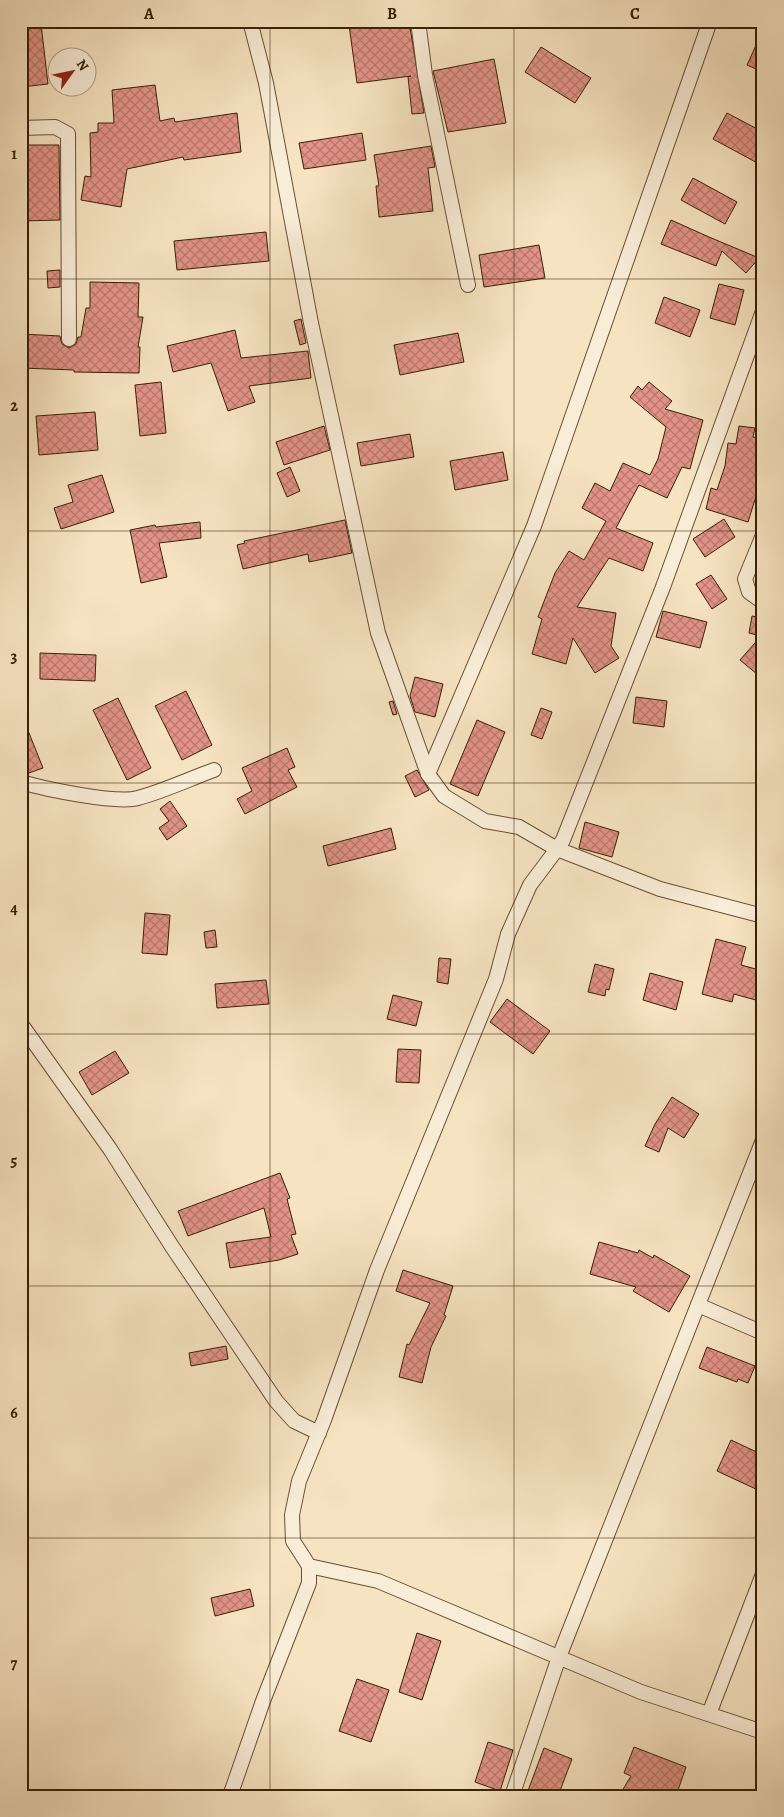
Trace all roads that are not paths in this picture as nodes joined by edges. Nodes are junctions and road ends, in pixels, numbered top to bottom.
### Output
1 (250, 21) edge
2 (418, 21) edge
3 (710, 21) edge
4 (21, 128) edge
5 (468, 286) dead end
6 (763, 312) edge
7 (69, 339) dead end
8 (763, 535) edge
9 (763, 602) edge
10 (214, 770) dead end
11 (428, 774) junction
12 (21, 782) edge
13 (556, 849) junction
14 (763, 916) edge
15 (21, 1024) edge
16 (763, 1140) edge
17 (698, 1305) junction
18 (763, 1333) edge
19 (319, 1433) junction
20 (309, 1566) junction
21 (763, 1574) edge
22 (559, 1657) junction
23 (709, 1714) junction
24 (763, 1732) edge
25 (230, 1796) edge
26 (512, 1796) edge

1 - 11 street
2 - 5 street
3 - 11 street
4 - 7 street
6 - 13 street
8 - 9 street
10 - 12 street
11 - 13 street
13 - 14 street
13 - 19 street
15 - 19 street
16 - 17 street
17 - 18 street
17 - 22 street
19 - 20 street
20 - 22 street
20 - 25 street
21 - 23 street
22 - 23 street
22 - 26 street
23 - 24 street

